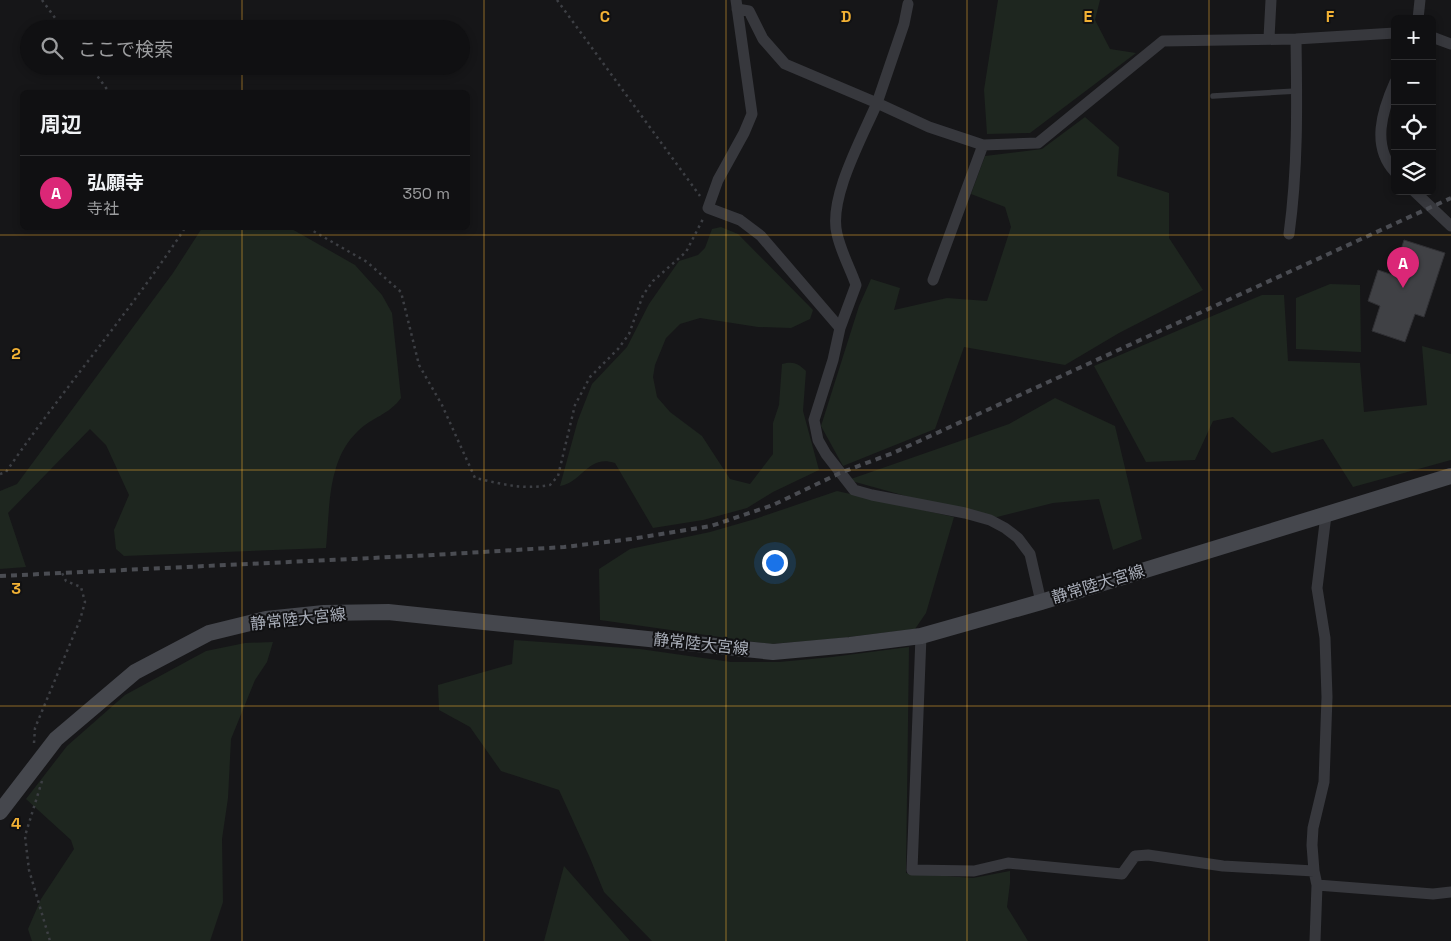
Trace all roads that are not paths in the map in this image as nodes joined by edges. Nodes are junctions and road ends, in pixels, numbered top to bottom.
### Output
1 (1270, 0) edge
2 (1420, 0) edge
3 (908, 4) dead end
4 (736, 5) edge
5 (1418, 15) edge
6 (1391, 33) edge
7 (1270, 38) junction
8 (1436, 38) edge
9 (1296, 39) junction
10 (1451, 44) edge
11 (1297, 90) junction
12 (1391, 91) edge
13 (1213, 96) dead end
14 (877, 103) junction
15 (983, 145) junction
16 (1391, 167) edge
17 (1418, 195) edge
18 (1447, 222) edge
19 (1290, 234) dead end
20 (933, 280) dead end
21 (840, 328) junction
22 (1451, 476) edge
23 (1326, 515) junction
24 (1041, 602) junction
25 (921, 636) junction
26 (0, 812) edge
27 (1314, 871) junction
28 (1318, 884) junction
29 (1451, 892) edge
30 (1315, 941) edge

1 - 7 street
2 - 5 street
3 - 14 street
4 - 14 street
4 - 21 street
6 - 9 street
7 - 9 street
7 - 15 street
8 - 10 street
9 - 11 street
11 - 13 lane
11 - 19 street
12 - 16 street
14 - 15 street
14 - 21 street
15 - 20 street
17 - 18 street
21 - 24 street
22 - 23 main road, 静常陸大宮線
23 - 24 main road, 静常陸大宮線
23 - 27 street
24 - 25 main road, 静常陸大宮線
25 - 26 main road, 静常陸大宮線
25 - 27 street
27 - 28 street
28 - 29 street
28 - 30 street

